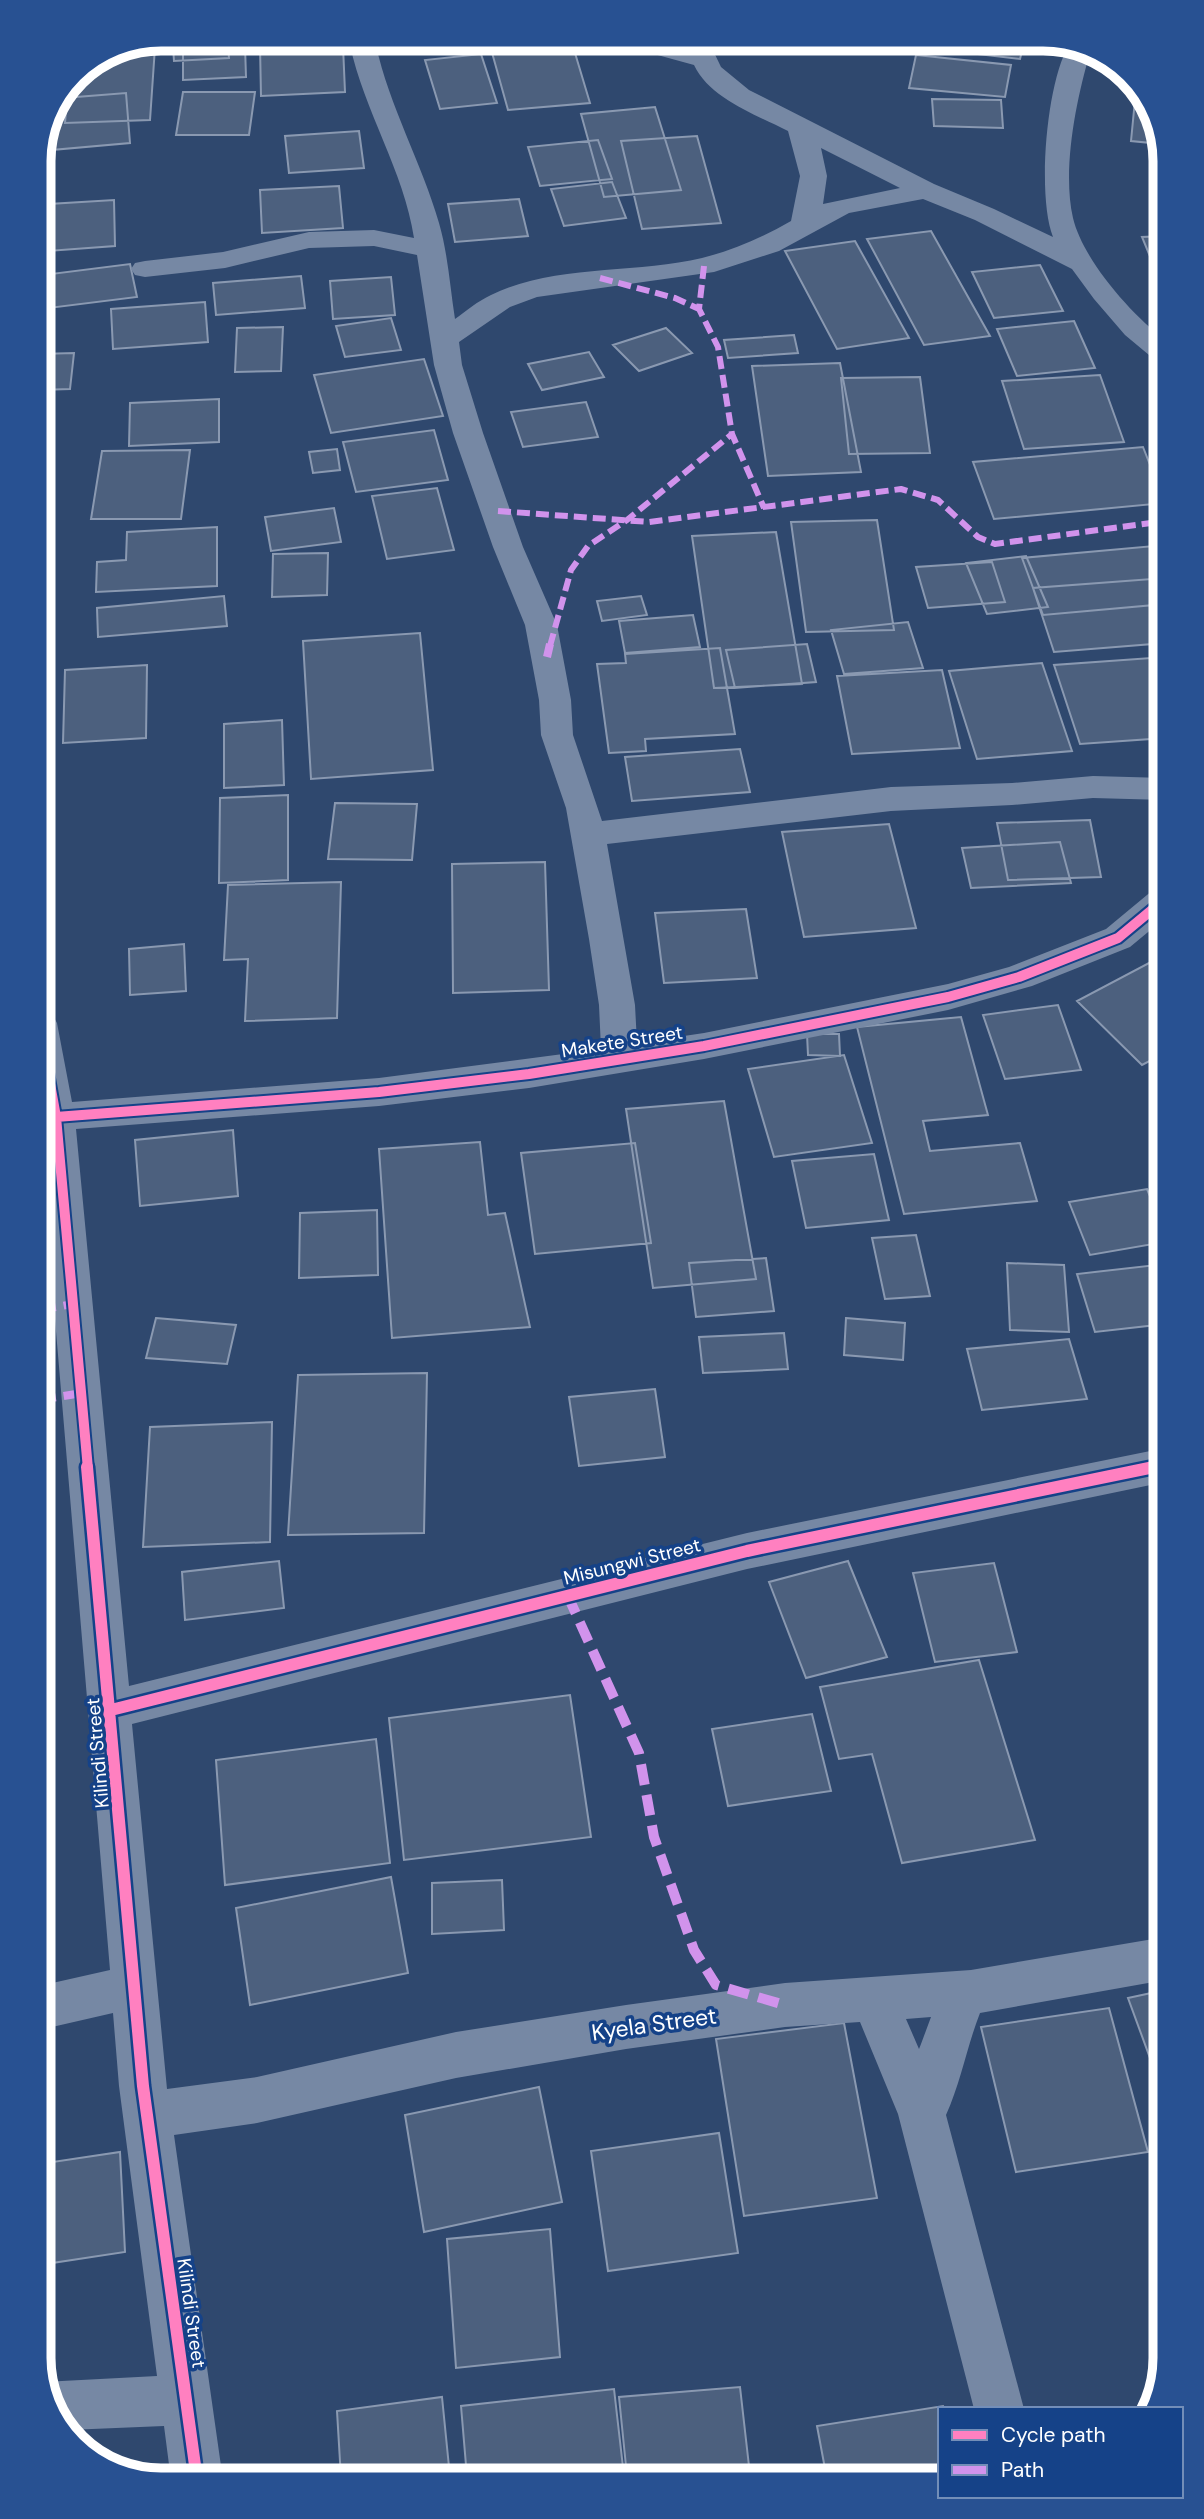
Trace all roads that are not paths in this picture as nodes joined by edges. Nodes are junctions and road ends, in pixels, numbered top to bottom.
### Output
1 (364, 51) edge
2 (700, 51) edge
3 (1077, 57) edge
4 (799, 126) junction
5 (924, 190) junction
6 (803, 227) junction
7 (430, 249) junction
8 (1083, 264) junction
9 (145, 269) dead end
10 (443, 340) junction
11 (1153, 343) edge
12 (1153, 788) edge
13 (589, 834) junction
14 (1153, 910) edge
15 (619, 1059) junction
16 (51, 1089) edge
17 (56, 1117) junction
18 (1153, 1468) edge
19 (111, 1710) junction
20 (1153, 1961) edge
21 (135, 1986) junction
22 (964, 1993) junction
23 (873, 1999) junction
24 (51, 2005) edge
25 (922, 2114) junction
26 (147, 2115) junction
27 (186, 2400) junction
28 (61, 2405) edge
29 (998, 2407) edge
30 (195, 2468) edge

1 - 7 street
2 - 4 street
3 - 8 street
4 - 5 street
4 - 6 street
5 - 6 street
5 - 8 street
6 - 10 street
7 - 9 street
7 - 10 street
8 - 11 street
10 - 13 street
12 - 13 street
13 - 15 street
14 - 15 street, Makete Street
15 - 17 street, Makete Street
16 - 17 street, Kilindi Street
17 - 19 street, Kilindi Street
18 - 19 street, Misungwi Street
19 - 21 street, Kilindi Street
20 - 22 street, Kyela Street
21 - 24 street
21 - 26 street, Kilindi Street
22 - 23 street, Kyela Street
22 - 25 street
23 - 25 street
23 - 26 street, Kyela Street
25 - 29 street
26 - 27 street, Kilindi Street
27 - 28 street
27 - 30 street, Kilindi Street

